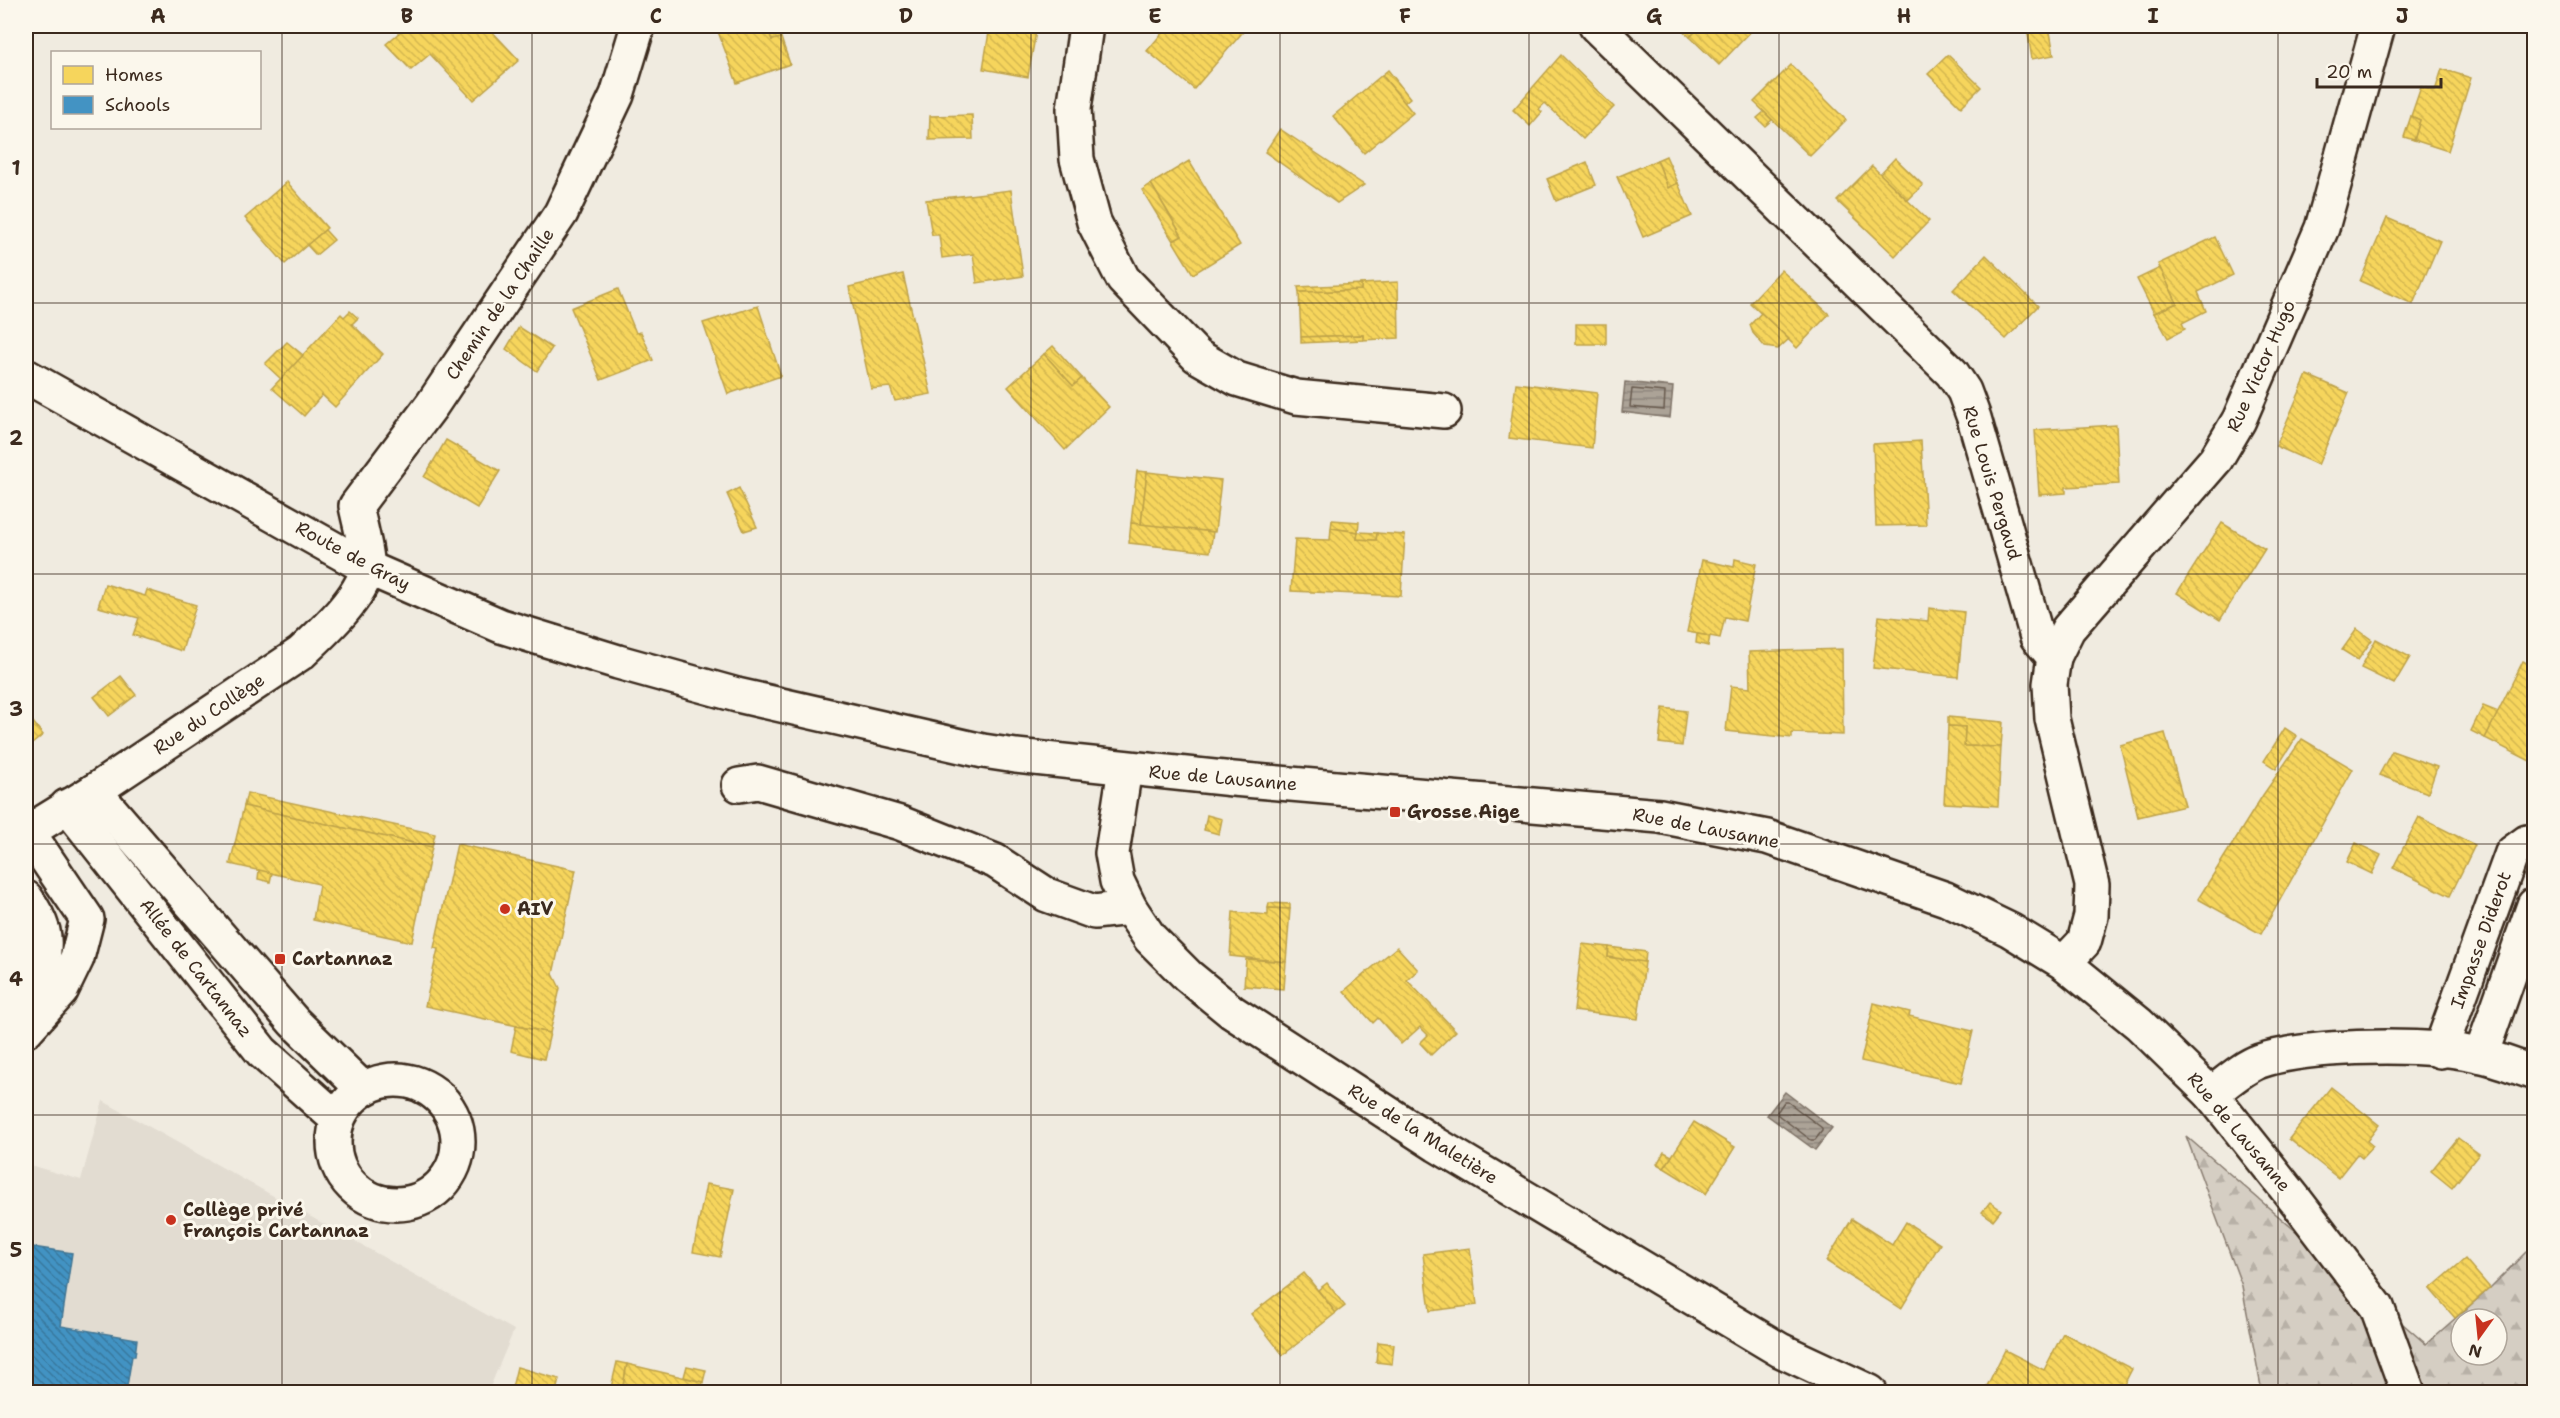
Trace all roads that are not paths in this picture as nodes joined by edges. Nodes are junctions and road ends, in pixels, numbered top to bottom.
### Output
1 (638, 26) edge
2 (1086, 26) edge
3 (1596, 26) edge
4 (2378, 26) edge
5 (26, 376) edge
6 (1444, 411) dead end
7 (368, 568) junction
8 (2054, 657) junction
9 (736, 695) joint
10 (1125, 768) junction
11 (739, 785) dead end
12 (81, 798) junction
13 (27, 832) edge
14 (2535, 844) edge
15 (26, 898) edge
16 (2535, 905) edge
17 (1130, 908) junction
18 (2064, 963) junction
19 (26, 1029) edge
20 (2440, 1051) junction
21 (2481, 1055) junction
22 (2535, 1072) edge
23 (363, 1089) junction
24 (2211, 1094) junction
25 (337, 1119) junction
26 (1870, 1392) edge
27 (2408, 1392) edge

1 - 7 street, Chemin de la Chaille
2 - 6 street
3 - 8 street, Rue Louis Pergaud
4 - 8 street, Rue Victor Hugo
5 - 7 street, Route de Gray
7 - 9 street, Route de Gray
7 - 12 street, Rue du Collège
8 - 18 street
9 - 10 street, Rue de Lausanne
10 - 17 street, Rue de la Maletière
10 - 18 street, Rue de Lausanne
11 - 17 street
12 - 13 street, Rue du Collège
12 - 23 street, Allée de Cartannaz
12 - 25 street, Allée de Cartannaz
13 - 19 street
14 - 20 street, Impasse Diderot
15 - 19 street
16 - 21 street
17 - 26 street, Rue de la Maletière
18 - 24 street, Rue de Lausanne
20 - 21 street
20 - 24 street
21 - 22 street
23 - 25 street
23 - 25 street
24 - 27 street, Rue de Lausanne

